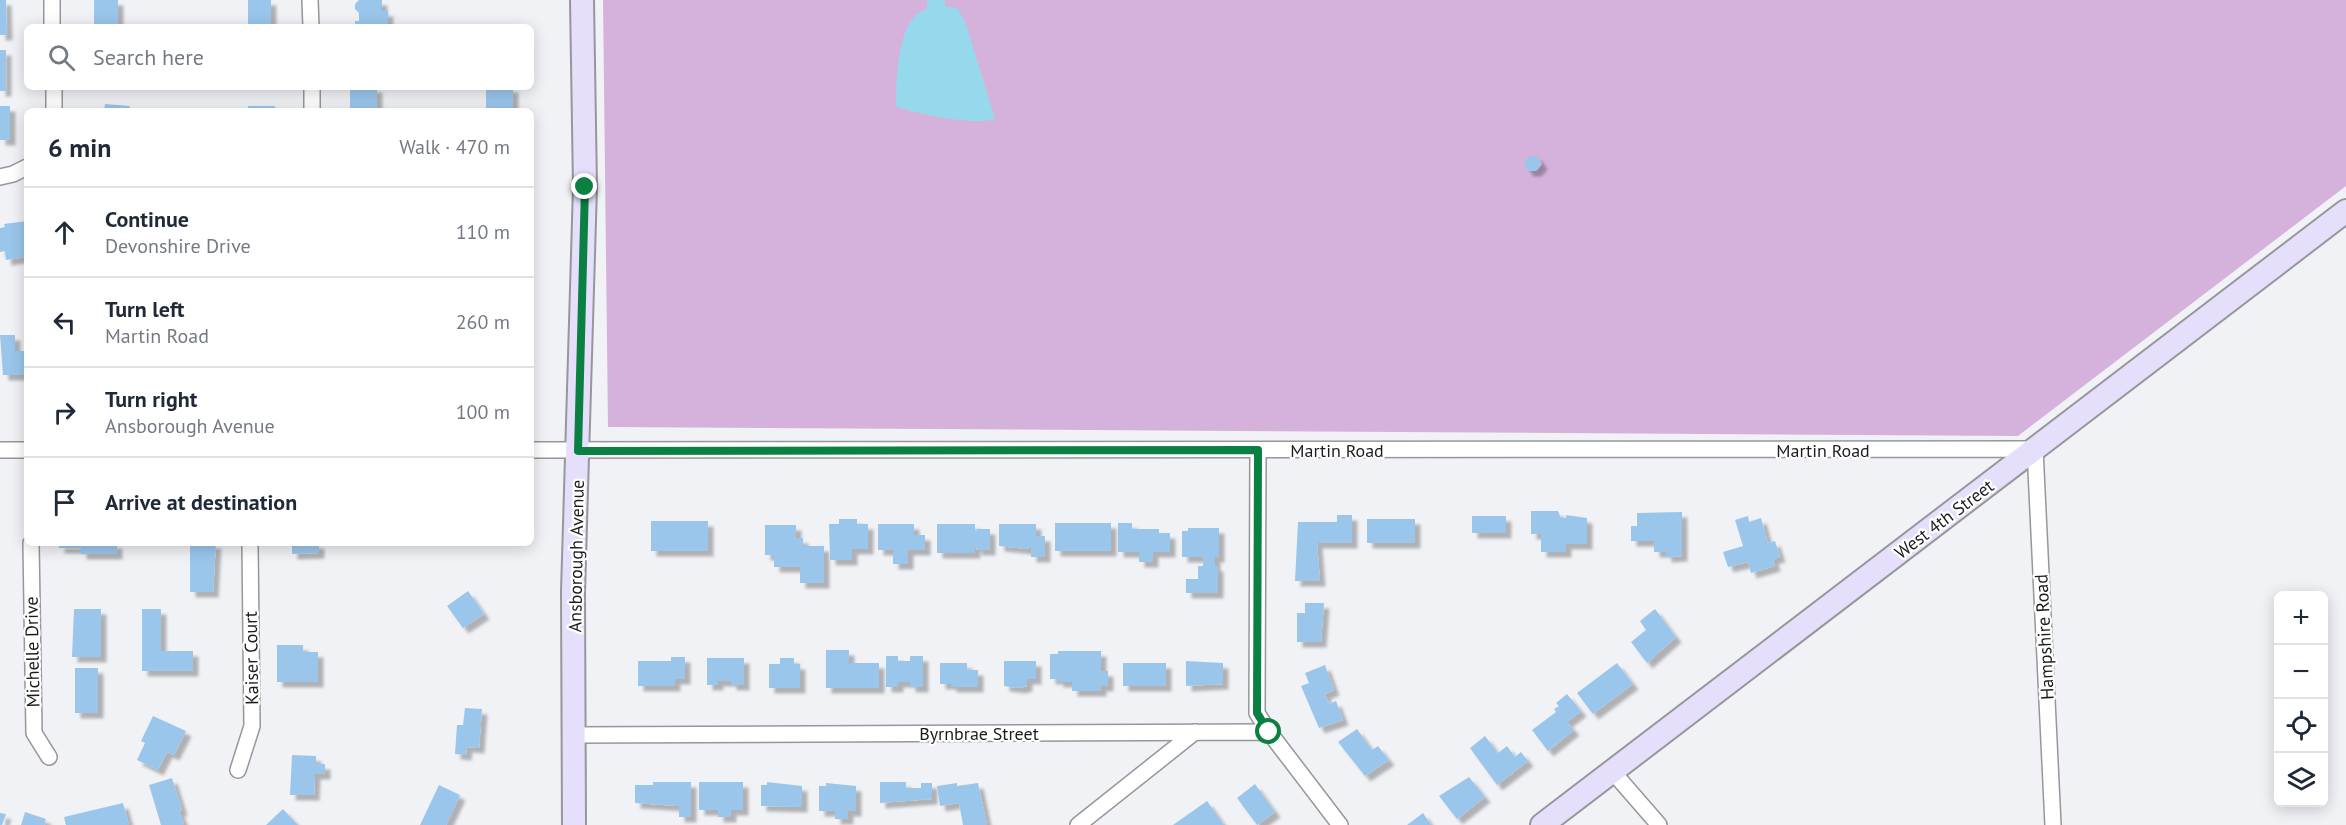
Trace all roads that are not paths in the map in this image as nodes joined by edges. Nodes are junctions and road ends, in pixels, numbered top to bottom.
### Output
1 (52, 0) edge
2 (310, 0) edge
3 (582, 0) edge
4 (52, 24) edge
5 (311, 24) edge
6 (54, 90) edge
7 (312, 90) edge
8 (54, 108) edge
9 (312, 108) edge
10 (24, 168) edge
11 (0, 177) edge
12 (2346, 211) edge
13 (2035, 449) junction
14 (0, 450) edge
15 (24, 450) edge
16 (534, 450) edge
17 (1258, 450) junction
18 (578, 451) junction
19 (31, 546) edge
20 (250, 546) edge
21 (1195, 732) junction
22 (1269, 732) junction
23 (573, 735) junction
24 (49, 757) dead end
25 (238, 770) dead end
26 (1613, 772) junction
27 (574, 825) edge
28 (1078, 825) edge
29 (1340, 825) edge
30 (1542, 825) edge
31 (1659, 825) edge
32 (2052, 825) edge

1 - 4 street
2 - 5 street
3 - 18 main road, Ansborough Avenue
6 - 8 street
7 - 9 street
10 - 11 street
12 - 13 main road, West 4th Street
13 - 17 street, Martin Road
13 - 26 main road, West 4th Street
13 - 32 street, Hampshire Road
14 - 15 street
16 - 18 street, Martin Road
17 - 18 street, Martin Road
17 - 22 street
18 - 23 main road, Ansborough Avenue
19 - 24 street, Michelle Drive
20 - 25 street, Kaiser Court
21 - 22 street, Byrnbrae Street
21 - 23 street, Byrnbrae Street
21 - 28 street
22 - 29 street
23 - 27 main road, Ansborough Avenue
26 - 30 main road, West 4th Street
26 - 31 street

